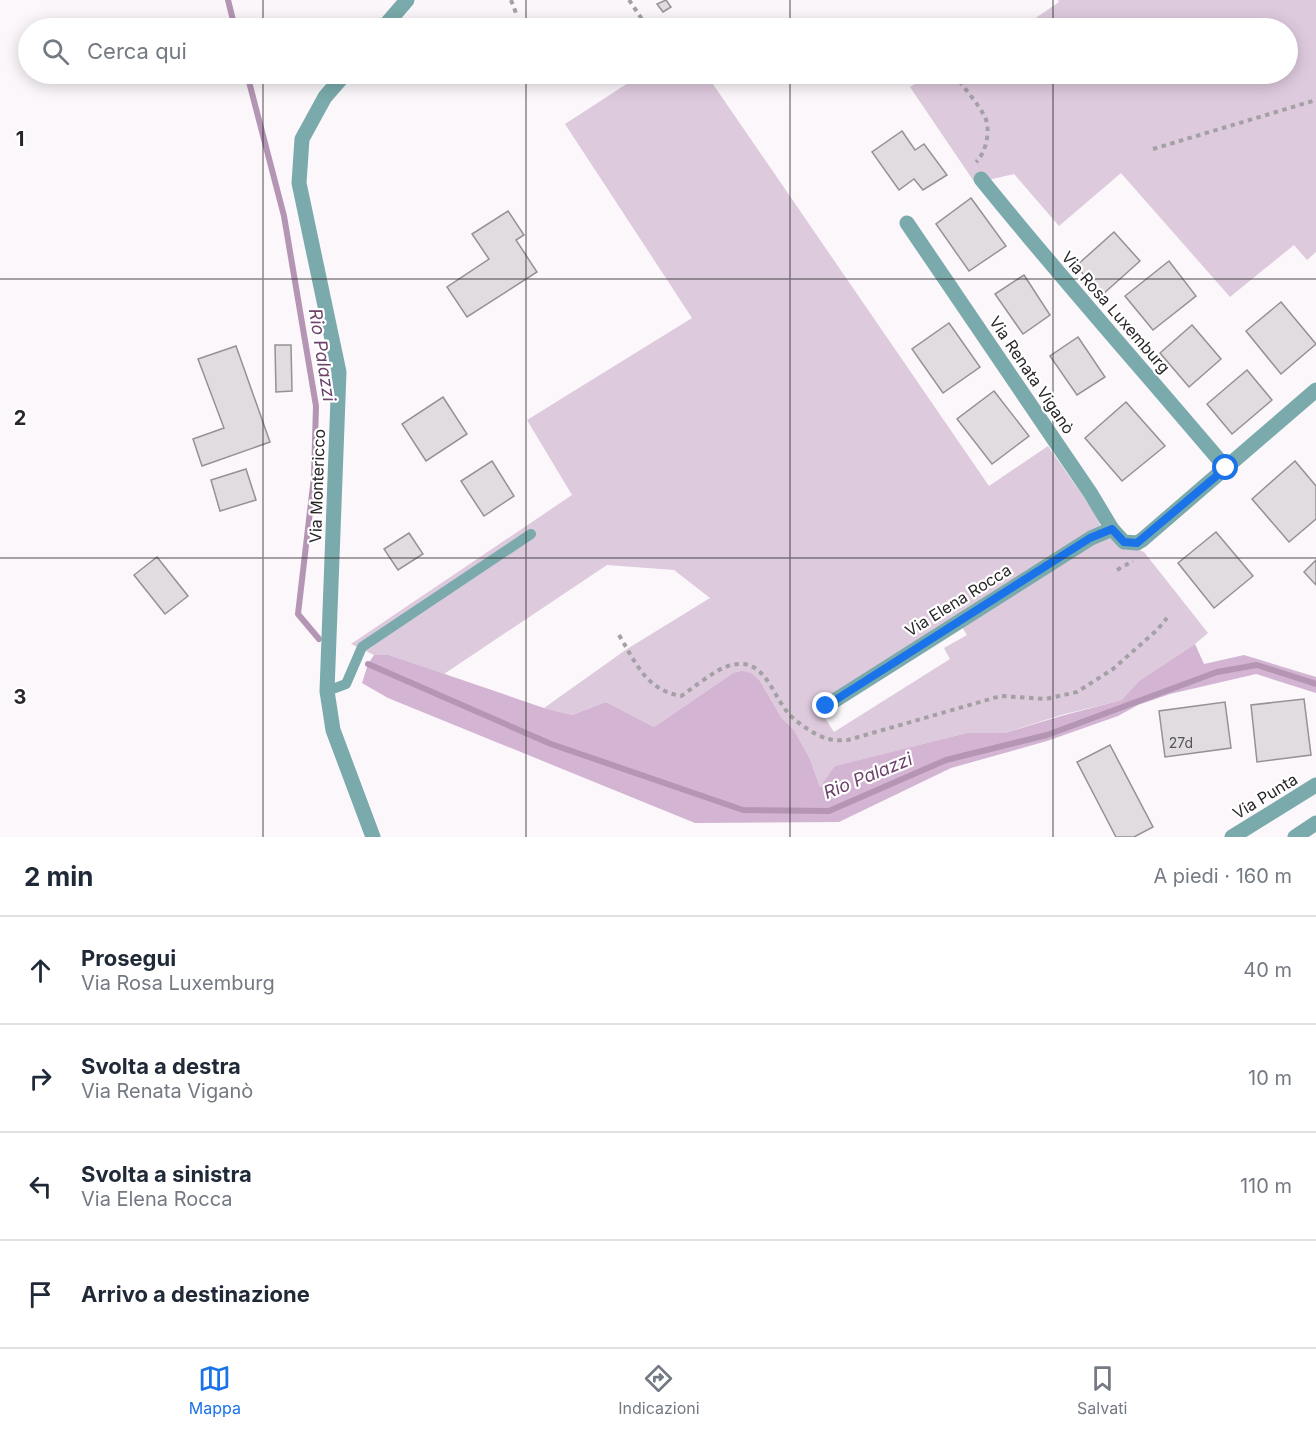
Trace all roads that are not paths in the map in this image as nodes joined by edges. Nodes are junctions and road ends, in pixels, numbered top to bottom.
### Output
1 (408, 0) edge
2 (392, 18) edge
3 (336, 84) edge
4 (981, 179) road end
5 (907, 223) dead end
6 (1316, 390) edge
7 (1226, 468) junction
8 (1112, 529) junction
9 (531, 534) dead end
10 (327, 691) junction
11 (826, 706) dead end
12 (1316, 785) edge
13 (1316, 823) edge
14 (373, 837) edge
15 (1232, 837) edge
16 (1295, 837) edge

1 - 2 street
3 - 10 street, Via Montericco
4 - 7 street, Via Rosa Luxemburg
5 - 8 street, Via Renata Viganò
6 - 7 street
7 - 8 street, Via Renata Viganò
8 - 11 street, Via Elena Rocca
9 - 10 lane
10 - 14 street, Via Montericco
12 - 15 street, Via Punta
13 - 16 street

